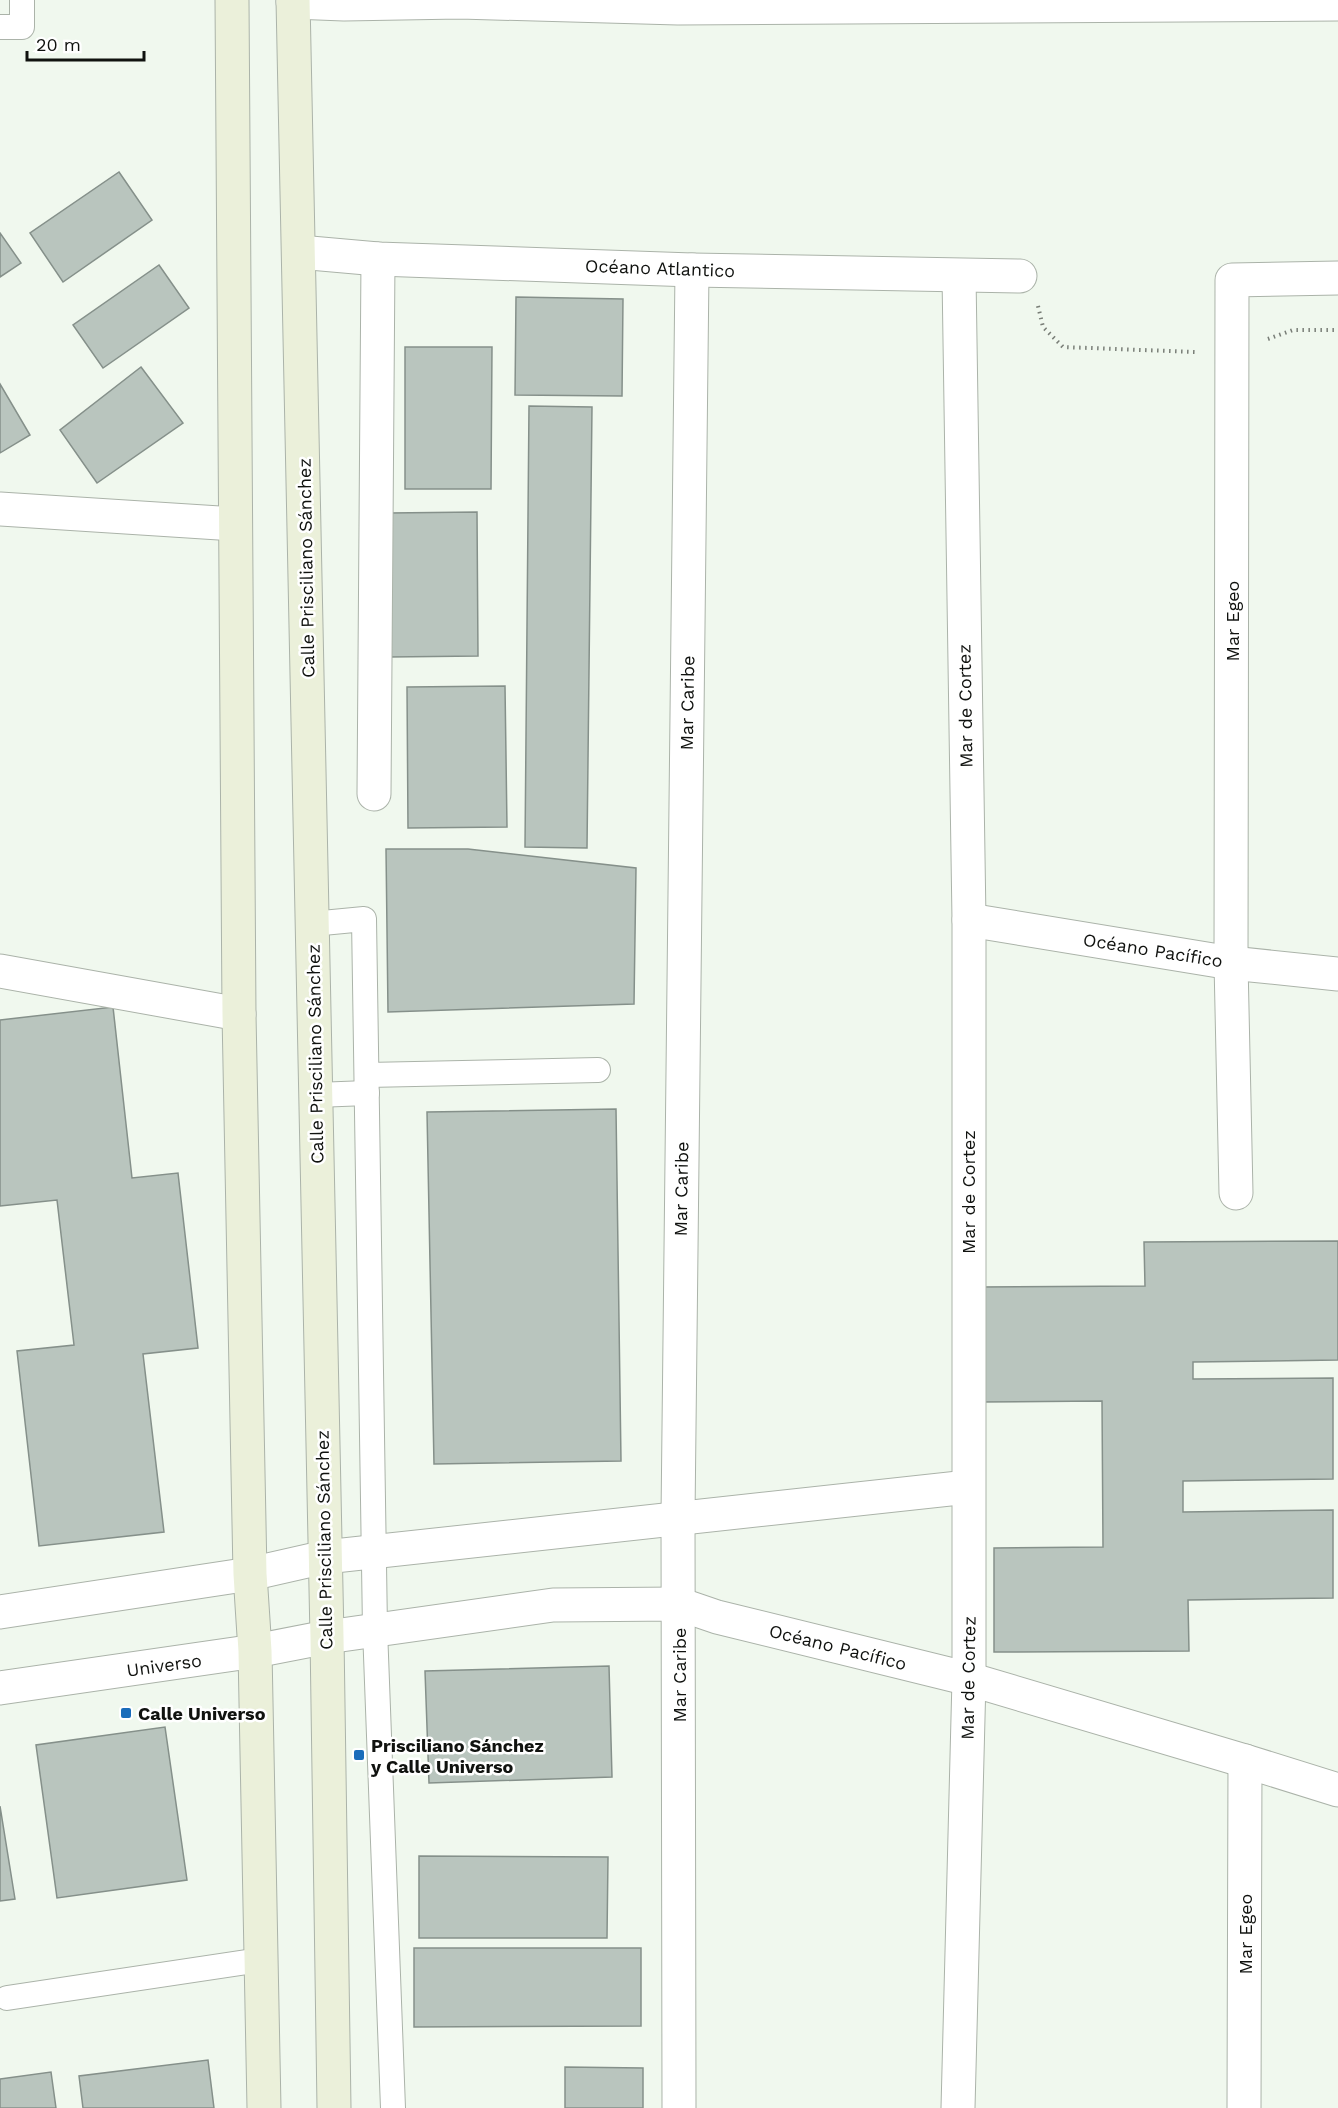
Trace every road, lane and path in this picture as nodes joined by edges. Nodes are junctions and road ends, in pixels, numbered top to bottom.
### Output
1 (22, 0) edge
2 (232, 0) edge
3 (293, 1) edge
4 (460, 1) edge
5 (1266, 2) edge
6 (678, 4) edge
7 (756, 4) edge
8 (1012, 4) edge
9 (1338, 4) edge
10 (0, 27) edge
11 (299, 252) junction
12 (378, 259) junction
13 (692, 270) junction
14 (959, 276) junction
15 (1020, 276) joint
16 (1338, 278) edge
17 (1338, 330) edge
18 (1233, 353) junction
19 (0, 509) edge
20 (235, 524) junction
21 (374, 794) dead end
22 (969, 920) junction
23 (312, 924) junction
24 (1231, 963) junction
25 (0, 971) edge
26 (1338, 974) edge
27 (239, 1014) junction
28 (598, 1070) dead end
29 (367, 1084) junction
30 (316, 1095) junction
31 (1236, 1193) dead end
32 (968, 1487) junction
33 (678, 1517) junction
34 (375, 1551) junction
35 (325, 1557) junction
36 (250, 1574) junction
37 (679, 1604) junction
38 (0, 1612) edge
39 (375, 1629) junction
40 (327, 1637) junction
41 (255, 1651) junction
42 (969, 1679) junction
43 (0, 1689) edge
44 (1245, 1761) junction
45 (1338, 1790) edge
46 (260, 1960) junction
47 (7, 1998) dead end
48 (264, 2108) edge
49 (334, 2108) edge
50 (393, 2108) edge
51 (679, 2108) edge
52 (957, 2108) edge
53 (1244, 2108) edge

1 - 10 lane
2 - 20 main road
3 - 4 street
3 - 11 main road, Calle Prisciliano Sánchez
4 - 6 street
5 - 8 street
5 - 9 street
6 - 7 street
7 - 8 street
11 - 12 street, Océano Atlantico
11 - 23 main road, Calle Prisciliano Sánchez
12 - 13 street, Océano Atlantico
12 - 21 street
13 - 14 street, Océano Atlantico
13 - 33 street, Mar Caribe
14 - 15 street, Océano Atlantico
14 - 22 street, Mar de Cortez
15 - 18 path
16 - 18 street, Mar Egeo
17 - 18 path
18 - 24 street, Mar Egeo
19 - 20 street
20 - 27 main road
22 - 24 street, Océano Pacífico
22 - 32 street, Mar de Cortez
23 - 29 lane
23 - 30 main road, Calle Prisciliano Sánchez
24 - 26 street, Océano Pacífico
24 - 31 street, Mar Egeo
25 - 27 street
27 - 36 main road
28 - 29 lane
29 - 30 lane
29 - 34 lane
30 - 35 main road, Calle Prisciliano Sánchez
32 - 33 street
32 - 42 street, Mar de Cortez
33 - 34 street
33 - 37 street, Mar Caribe
34 - 35 street
34 - 39 lane
35 - 36 street
35 - 40 main road, Calle Prisciliano Sánchez
36 - 38 street
36 - 41 main road
37 - 39 street, Océano Pacífico
37 - 42 street, Océano Pacífico
37 - 51 street, Mar Caribe
39 - 40 street, Océano Pacífico
39 - 50 lane
40 - 41 street, Universo
40 - 49 main road, Calle Prisciliano Sánchez
41 - 43 street, Universo
41 - 46 main road
42 - 44 street, Océano Pacífico
42 - 52 street, Mar de Cortez
44 - 45 street, Océano Pacífico
44 - 53 street, Mar Egeo
46 - 47 lane
46 - 48 main road

